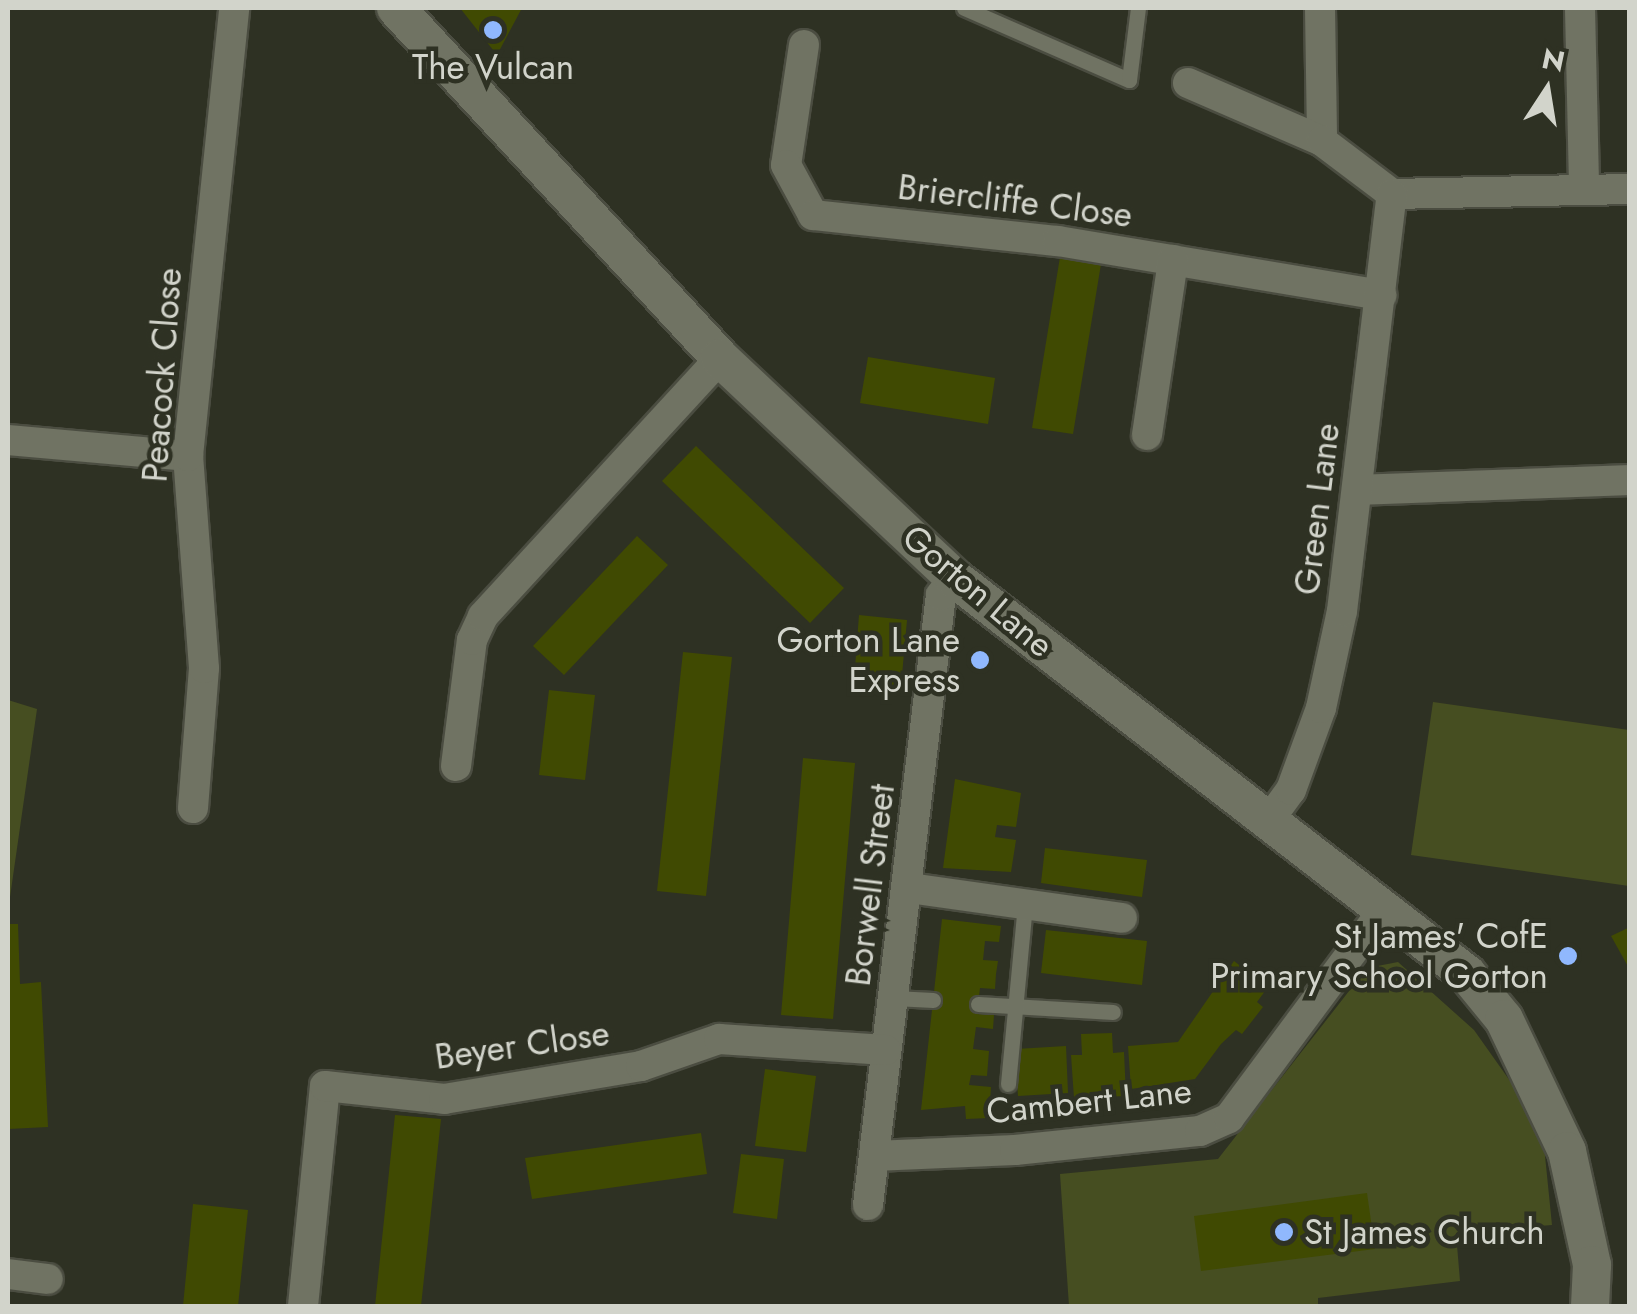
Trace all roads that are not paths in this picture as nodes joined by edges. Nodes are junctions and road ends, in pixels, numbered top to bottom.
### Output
1 (234, 8) edge
2 (964, 8) edge
3 (1138, 8) edge
4 (1320, 8) edge
5 (1580, 8) edge
6 (408, 12) edge
7 (804, 45) dead end
8 (1188, 83) dead end
9 (1322, 141) junction
10 (1630, 189) edge
11 (1584, 190) junction
12 (1392, 194) junction
13 (1173, 260) junction
14 (1382, 295) junction
15 (720, 358) junction
16 (1147, 435) dead end
17 (8, 440) edge
18 (188, 456) junction
19 (1630, 480) edge
20 (1357, 490) junction
21 (954, 578) junction
22 (456, 766) dead end
23 (193, 808) dead end
24 (1269, 820) junction
25 (909, 888) junction
26 (1025, 904) junction
27 (1385, 908) junction
28 (1122, 918) dead end
29 (894, 998) junction
30 (933, 1000) dead end
31 (978, 1004) dead end
32 (1016, 1008) junction
33 (1113, 1012) dead end
34 (886, 1050) junction
35 (1008, 1084) dead end
36 (874, 1156) junction
37 (868, 1205) dead end
38 (8, 1274) edge
39 (48, 1279) dead end
40 (303, 1306) edge
41 (1590, 1306) edge

1 - 18 street, Peacock Close
2 - 3 lane
4 - 9 street
5 - 11 street
6 - 15 street, Gorton Lane
7 - 13 street, Briercliffe Close
8 - 9 street
9 - 12 street
10 - 11 street
11 - 12 street
12 - 14 street, Green Lane
13 - 14 street, Briercliffe Close
13 - 16 street
14 - 20 street, Green Lane
15 - 21 street, Gorton Lane
15 - 22 street
17 - 18 street
18 - 23 street, Peacock Close
19 - 20 street
20 - 24 street, Green Lane
21 - 24 street, Gorton Lane
21 - 25 street, Borwell Street
24 - 27 street, Gorton Lane
25 - 26 street
25 - 29 street, Borwell Street
26 - 28 street
26 - 32 lane
27 - 36 street, Cambert Lane
27 - 41 street, Gorton Lane
29 - 30 lane
29 - 34 street, Borwell Street
31 - 32 lane
32 - 33 lane
32 - 35 lane
34 - 36 street, Borwell Street
34 - 40 street, Beyer Close
36 - 37 street, Borwell Street
38 - 39 street

